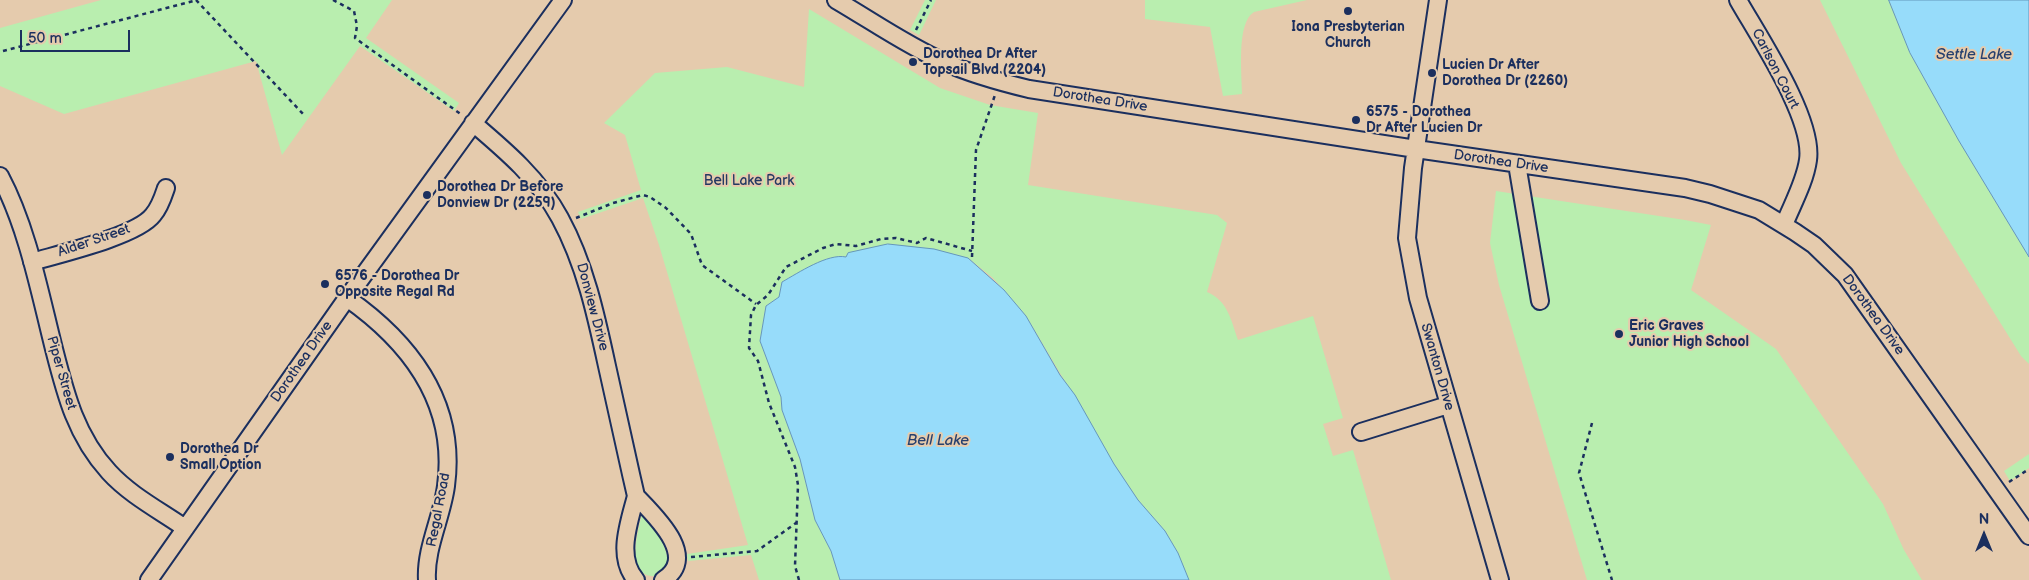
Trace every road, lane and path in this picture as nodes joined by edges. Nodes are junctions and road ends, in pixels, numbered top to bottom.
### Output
1 (197, 0) edge
2 (332, 0) edge
3 (563, 0) edge
4 (836, 0) edge
5 (931, 0) edge
6 (1438, 0) edge
7 (1738, 0) edge
8 (914, 34) dead end
9 (3, 52) dead end
10 (1000, 82) junction
11 (304, 115) dead end
12 (473, 123) junction
13 (1416, 149) junction
14 (1517, 164) junction
15 (0, 176) edge
16 (166, 188) dead end
17 (563, 223) junction
18 (1784, 226) junction
19 (972, 252) junction
20 (972, 257) dead end
21 (32, 262) junction
22 (347, 298) junction
23 (1540, 301) dead end
24 (756, 305) junction
25 (1448, 405) junction
26 (1592, 424) dead end
27 (1362, 432) dead end
28 (2029, 468) edge
29 (1997, 490) junction
30 (636, 496) junction
31 (796, 523) junction
32 (185, 528) junction
33 (2029, 536) edge
34 (678, 559) junction
35 (149, 580) edge
36 (427, 580) edge
37 (636, 580) edge
38 (663, 580) edge
39 (799, 580) edge
40 (1500, 580) edge
41 (1612, 580) edge

1 - 9 path
1 - 11 path
2 - 12 path
3 - 12 street, Dorothea Drive
4 - 10 street, Dorothea Drive
5 - 8 path
6 - 13 street, Swanton Drive
7 - 18 street, Carlson Court
10 - 13 street, Dorothea Drive
10 - 19 path
12 - 17 street, Donview Drive
12 - 22 street, Dorothea Drive
13 - 14 street, Dorothea Drive
13 - 25 street, Swanton Drive
14 - 18 street, Dorothea Drive
14 - 23 street
15 - 21 street, Piper Street
16 - 21 street, Alder Street
17 - 24 path
17 - 30 street, Donview Drive
18 - 29 street, Dorothea Drive
19 - 20 path
19 - 24 path
21 - 32 street, Piper Street
22 - 32 street, Dorothea Drive
22 - 36 street, Regal Road
24 - 31 path
25 - 27 street
25 - 40 street, Swanton Drive
26 - 41 path
28 - 29 path
29 - 33 street, Dorothea Drive
30 - 34 street, Donview Drive
30 - 37 street, Donview Drive
31 - 34 path
31 - 39 path
32 - 35 street, Dorothea Drive
34 - 38 street

